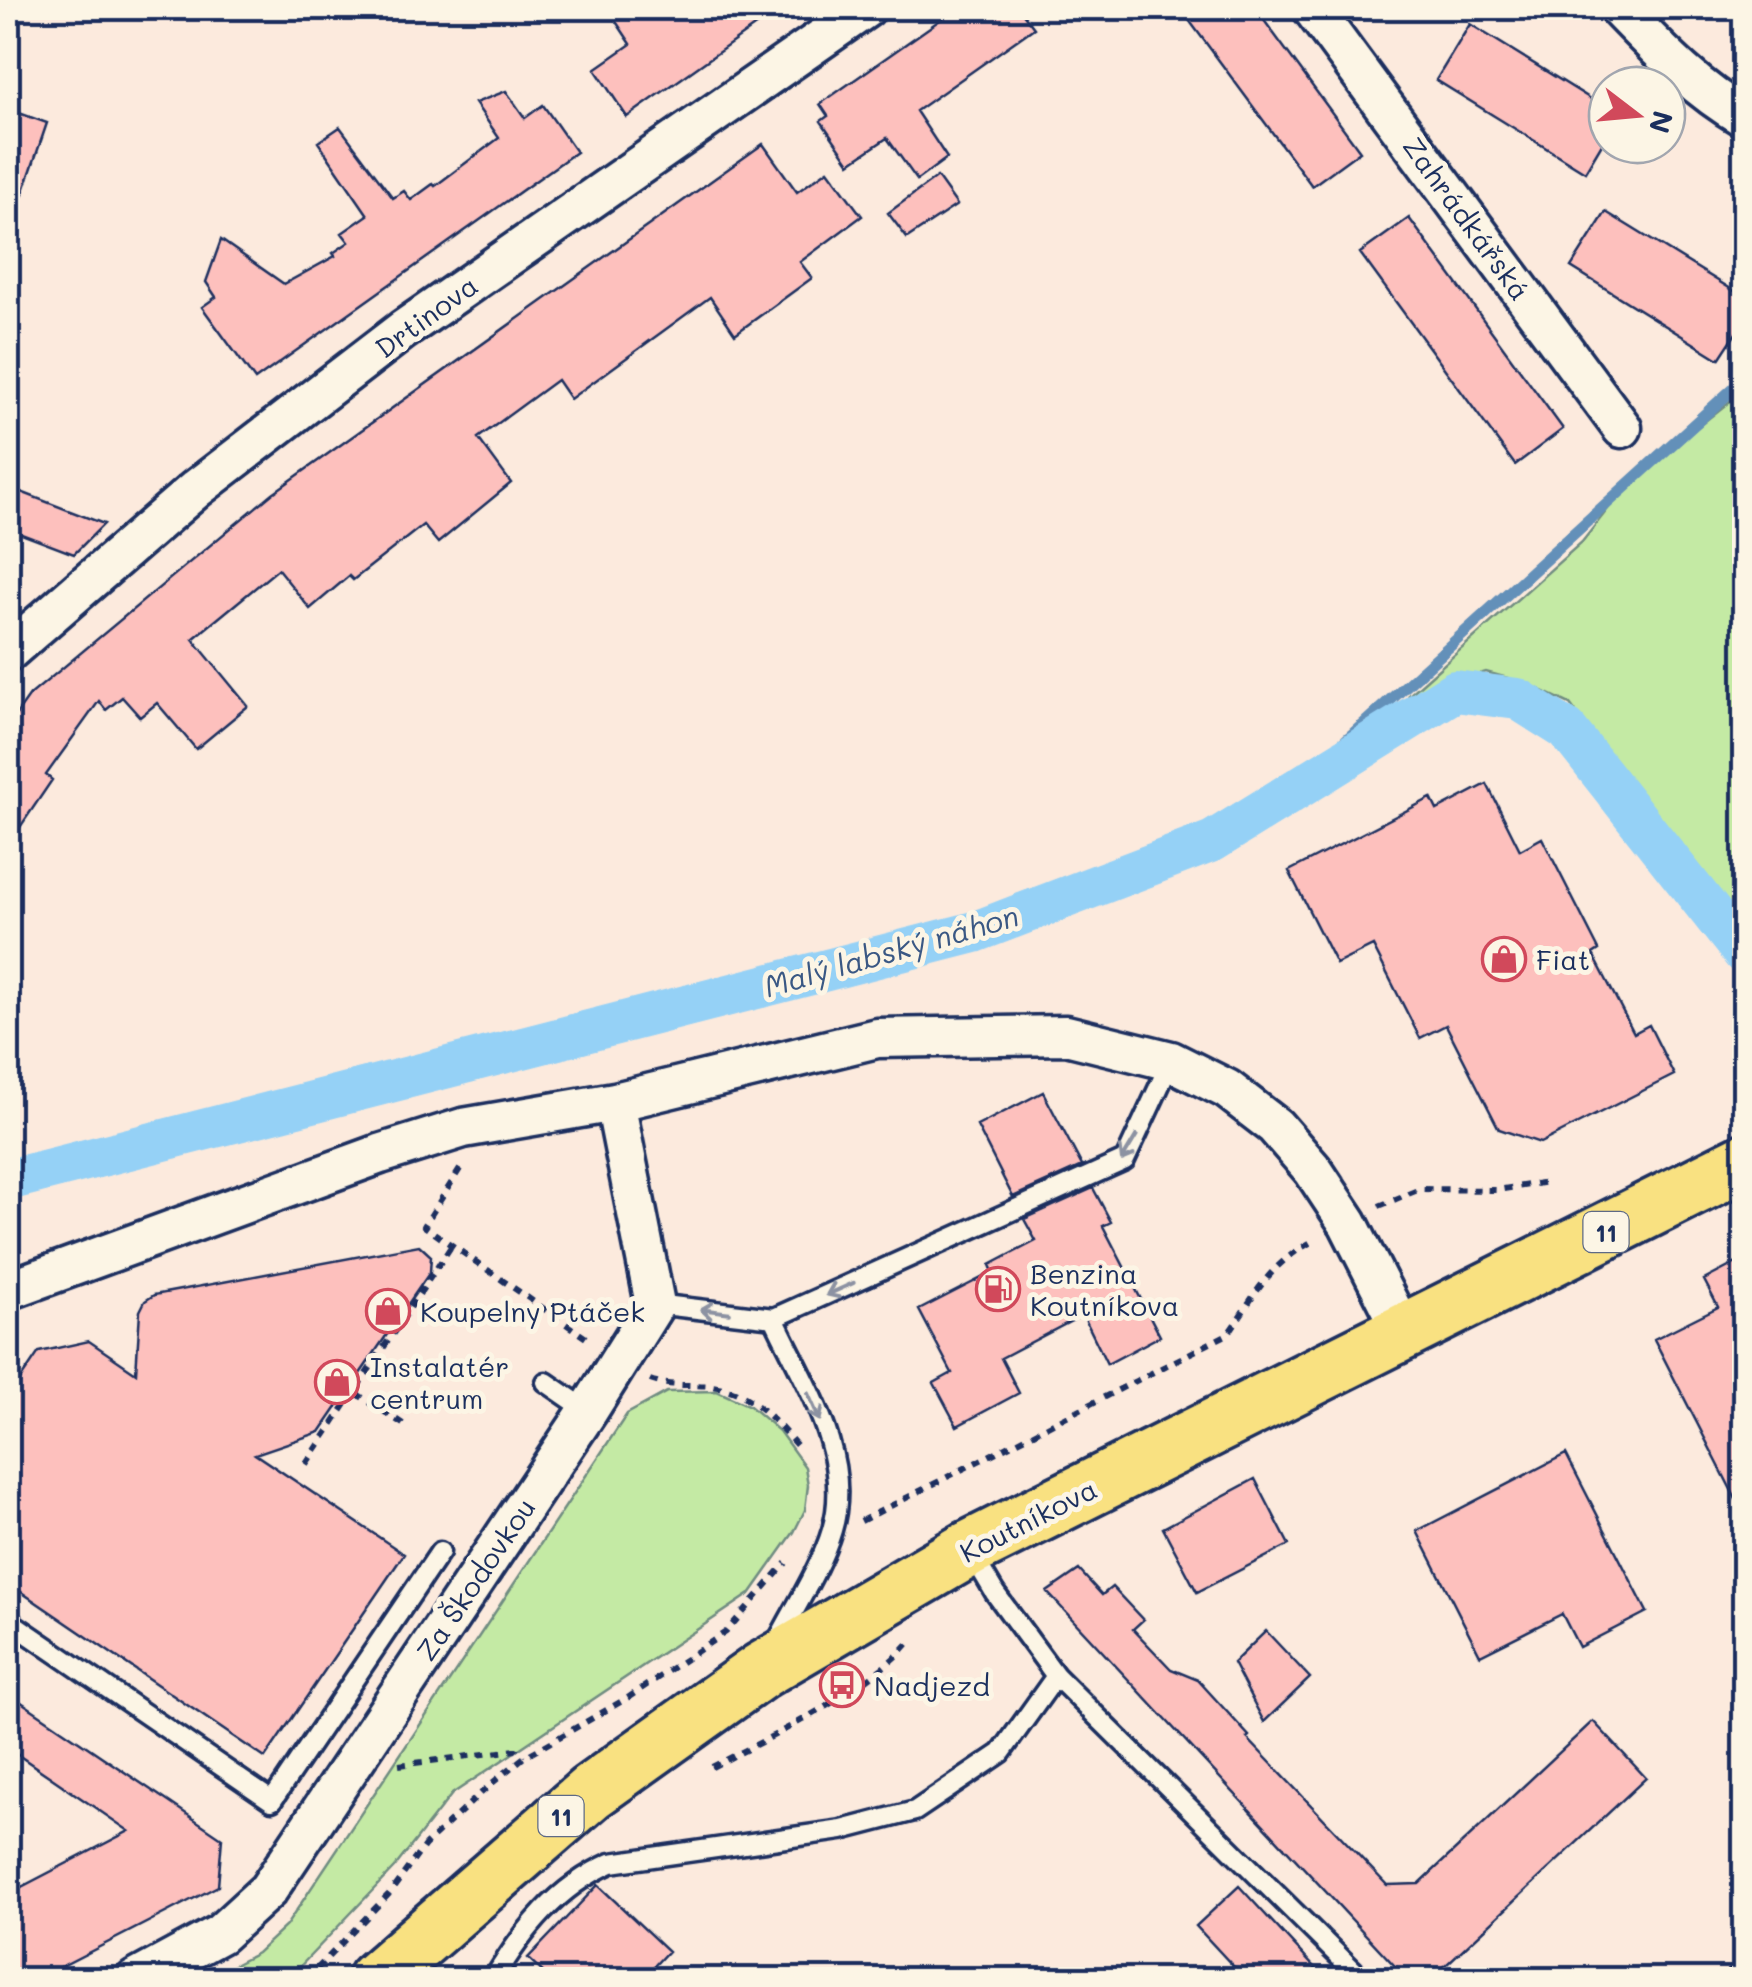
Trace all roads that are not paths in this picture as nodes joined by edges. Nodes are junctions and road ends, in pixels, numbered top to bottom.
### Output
1 (866, 8) edge
2 (1312, 8) edge
3 (1618, 8) edge
4 (1744, 117) edge
5 (1622, 428) dead end
6 (8, 652) edge
7 (1171, 1061) junction
8 (615, 1102) junction
9 (1744, 1162) edge
10 (8, 1290) edge
11 (655, 1304) junction
12 (774, 1318) junction
13 (1404, 1333) junction
14 (546, 1382) dead end
15 (588, 1411) junction
16 (969, 1549) junction
17 (440, 1552) dead end
18 (8, 1620) edge
19 (762, 1670) junction
20 (1056, 1676) junction
21 (135, 1980) edge
22 (375, 1980) edge
23 (493, 1980) edge
24 (1363, 1980) edge

1 - 6 street, Drtinova
2 - 5 street, Zahrádkářská
3 - 4 street
7 - 8 street
7 -> 12 lane
7 - 13 street
8 - 10 street
8 - 11 street
9 - 13 main road, Koutníkova / 11
12 -> 11 lane
11 - 15 street, Za Škodovkou
12 -> 19 lane
13 - 16 main road, Koutníkova / 11
14 - 15 lane
15 - 21 street, Za Škodovkou
16 - 19 main road, Koutníkova / 11
16 - 20 lane
17 - 18 lane
19 - 22 main road, Koutníkova / 11
20 - 23 lane
20 - 24 lane

